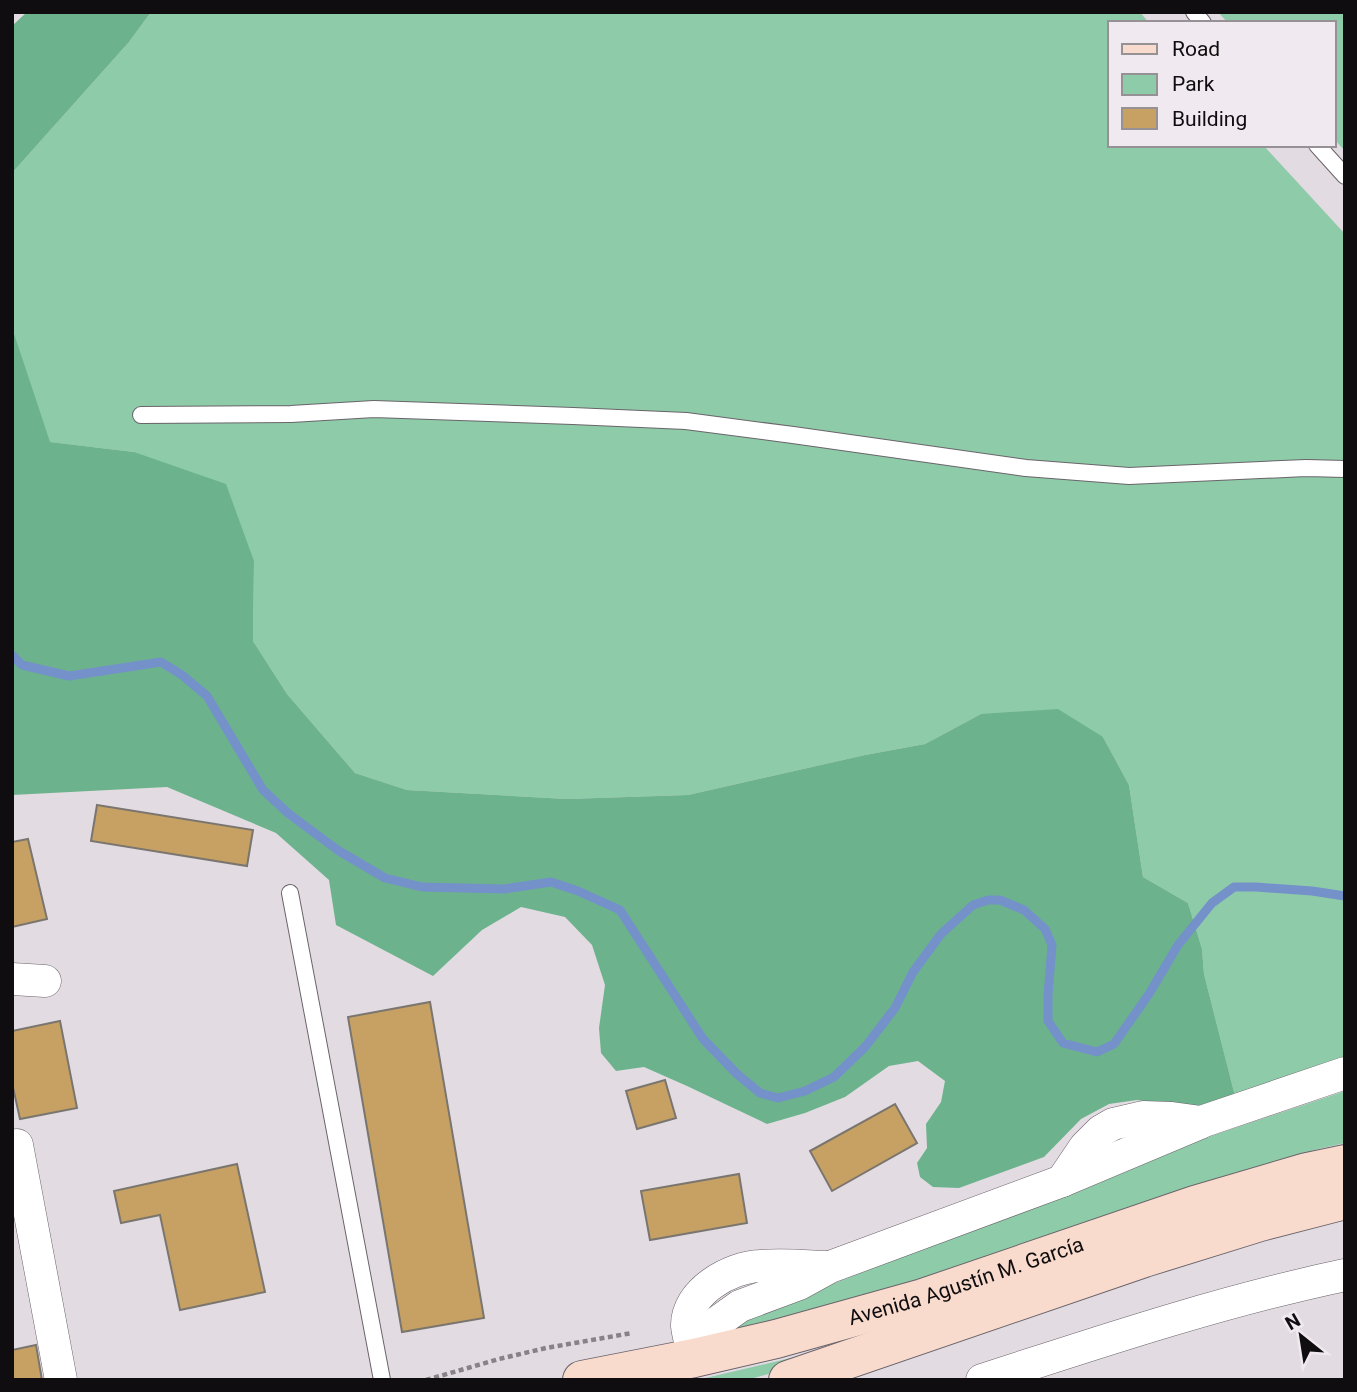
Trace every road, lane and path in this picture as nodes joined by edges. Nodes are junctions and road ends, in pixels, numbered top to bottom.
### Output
1 (1319, 147) edge
2 (1345, 176) edge
3 (141, 415) dead end
4 (1345, 469) edge
5 (290, 893) dead end
6 (12, 979) edge
7 (45, 981) dead end
8 (1345, 1073) edge
9 (18, 1145) dead end
10 (1345, 1164) edge
11 (1345, 1199) edge
12 (1345, 1275) edge
13 (632, 1333) dead end
14 (694, 1358) junction
15 (61, 1380) edge
16 (382, 1380) edge
17 (426, 1380) edge
18 (582, 1380) edge
19 (788, 1380) edge
20 (982, 1380) edge

1 - 2 lane
3 - 4 lane
5 - 16 lane
6 - 7 street
8 - 14 street
9 - 15 street
10 - 14 main road, Avenida Agustín M. García
11 - 19 main road, Avenida Agustín M. García
12 - 20 street
13 - 17 path
14 - 18 main road, Avenida Agustín M. García

